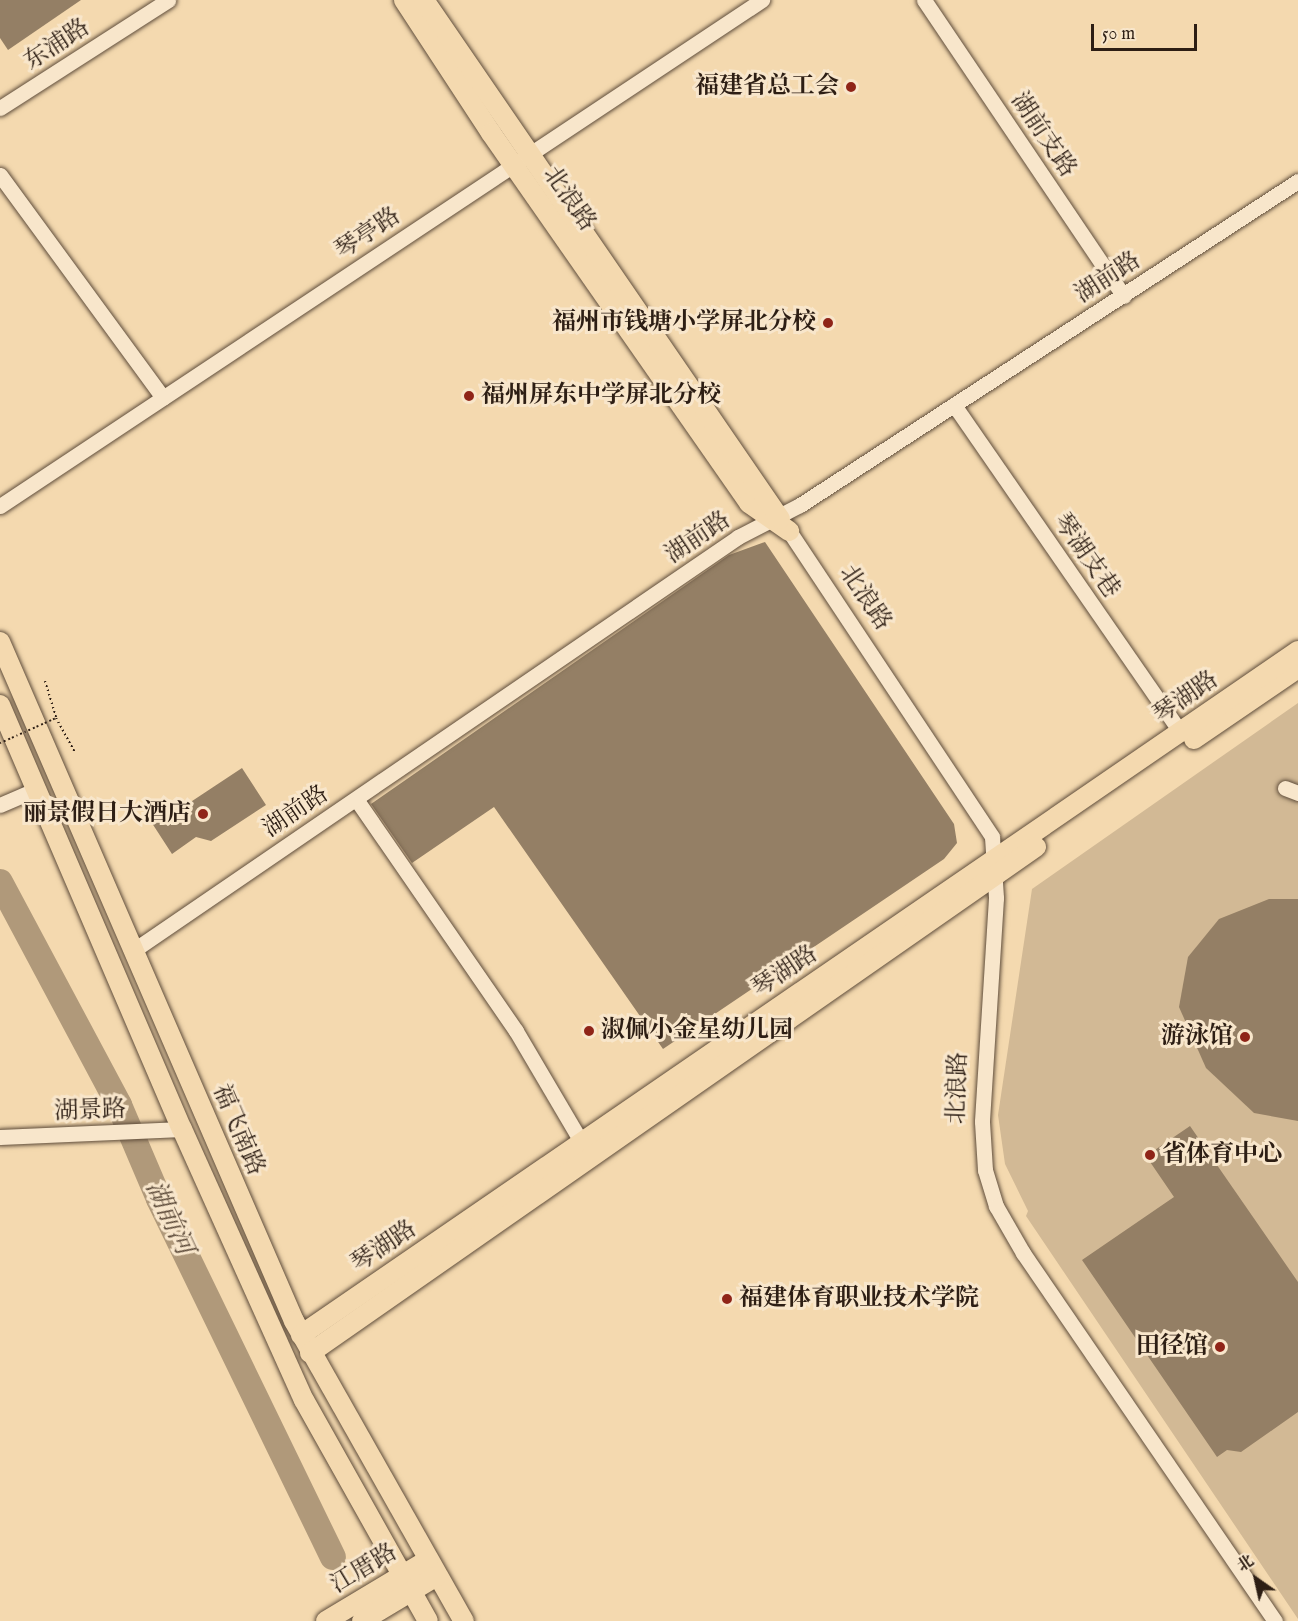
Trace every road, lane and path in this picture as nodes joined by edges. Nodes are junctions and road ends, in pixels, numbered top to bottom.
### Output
1 (168, 0) edge
2 (404, 0) edge
3 (424, 0) edge
4 (762, 0) edge
5 (924, 0) edge
6 (0, 108) edge
7 (520, 159) junction
8 (0, 175) edge
9 (1298, 181) edge
10 (1124, 296) junction
11 (163, 398) junction
12 (954, 405) junction
13 (0, 506) edge
14 (778, 522) junction
15 (0, 642) edge
16 (1298, 651) edge
17 (1298, 669) edge
18 (45, 681) dead end
19 (0, 705) edge
20 (56, 718) junction
21 (1181, 733) junction
22 (0, 743) edge
23 (74, 751) dead end
24 (37, 789) junction
25 (356, 799) junction
26 (0, 805) edge
27 (995, 868) junction
28 (134, 950) junction
29 (182, 1129) junction
30 (0, 1137) edge
31 (582, 1143) junction
32 (305, 1344) junction
33 (433, 1568) junction
34 (406, 1584) junction
35 (326, 1621) edge
36 (362, 1621) edge
37 (428, 1621) edge
38 (464, 1621) edge
39 (1275, 1621) edge

1 - 6 street, 东浦路
2 - 7 main road, 北浪路
3 - 7 main road, 北浪路
4 - 7 street, 琴亭路
5 - 10 street, 湖前支路
7 - 11 street, 琴亭路
7 - 14 main road, 北浪路
8 - 11 street
9 - 10 street, 湖前路
10 - 12 street, 湖前路
11 - 13 street, 琴亭路
12 - 14 street, 湖前路
12 - 21 street, 琴湖支巷
14 - 25 street, 湖前路
14 - 27 street, 北浪路
15 - 28 main road, 福飞南路
16 - 21 main road, 琴湖路
17 - 27 main road
18 - 20 path
19 - 24 main road, 福飞南路
20 - 22 path, bridge
20 - 23 path
21 - 27 main road, 琴湖路
24 - 26 street
24 - 29 main road, 福飞南路
25 - 28 street, 湖前路
25 - 31 street
27 - 31 main road, 琴湖路
27 - 32 main road
27 - 39 street, 北浪路
28 - 32 main road, 福飞南路
29 - 30 street, 湖景路
29 - 34 main road, 福飞南路
31 - 32 main road, 琴湖路
32 - 33 main road, 福飞南路
33 - 34 main road, 江厝路
33 - 38 main road, 福飞南路
34 - 35 main road, 江厝路
34 - 36 main road, 江厝路
34 - 37 main road, 福飞南路

